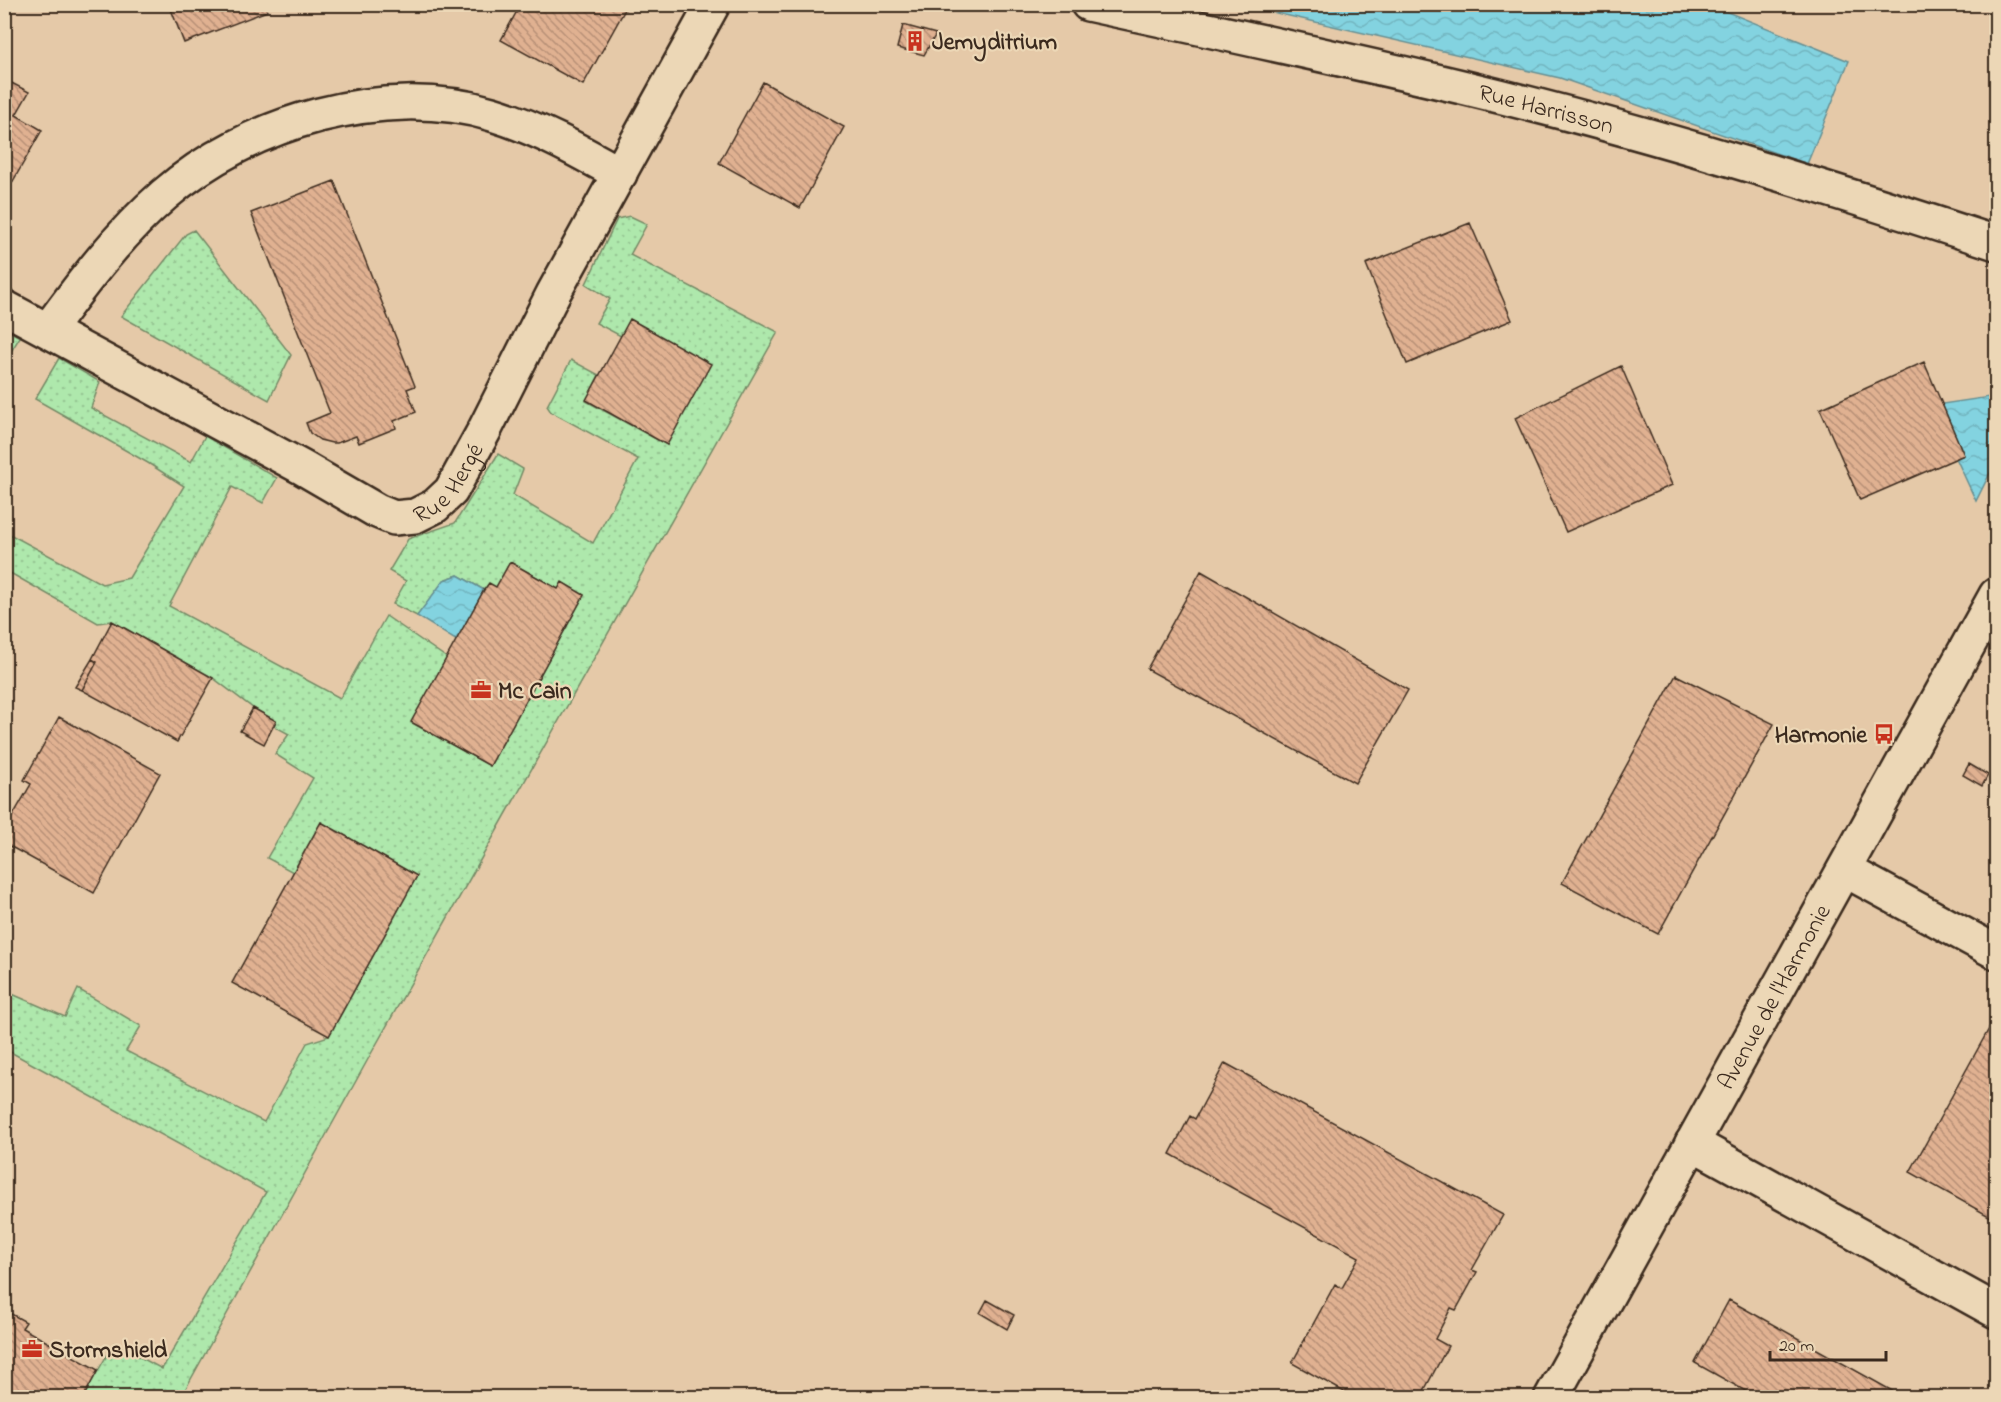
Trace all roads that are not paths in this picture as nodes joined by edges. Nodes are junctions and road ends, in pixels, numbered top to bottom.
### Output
1 (713, 4) edge
2 (1088, 4) edge
3 (620, 174) junction
4 (1996, 243) edge
5 (4, 307) edge
6 (48, 330) junction
7 (1996, 595) edge
8 (1845, 870) junction
9 (1996, 952) edge
10 (1692, 1143) junction
11 (1996, 1311) edge
12 (1564, 1393) edge

1 - 3 street, Rue Hergé
2 - 4 street, Rue Harrisson
3 - 6 street
3 - 6 street, Rue Hergé
5 - 6 street, Rue Hergé
7 - 8 street, Avenue de l'Harmonie
8 - 9 street
8 - 10 street, Avenue de l'Harmonie
10 - 11 street
10 - 12 street, Avenue de l'Harmonie

